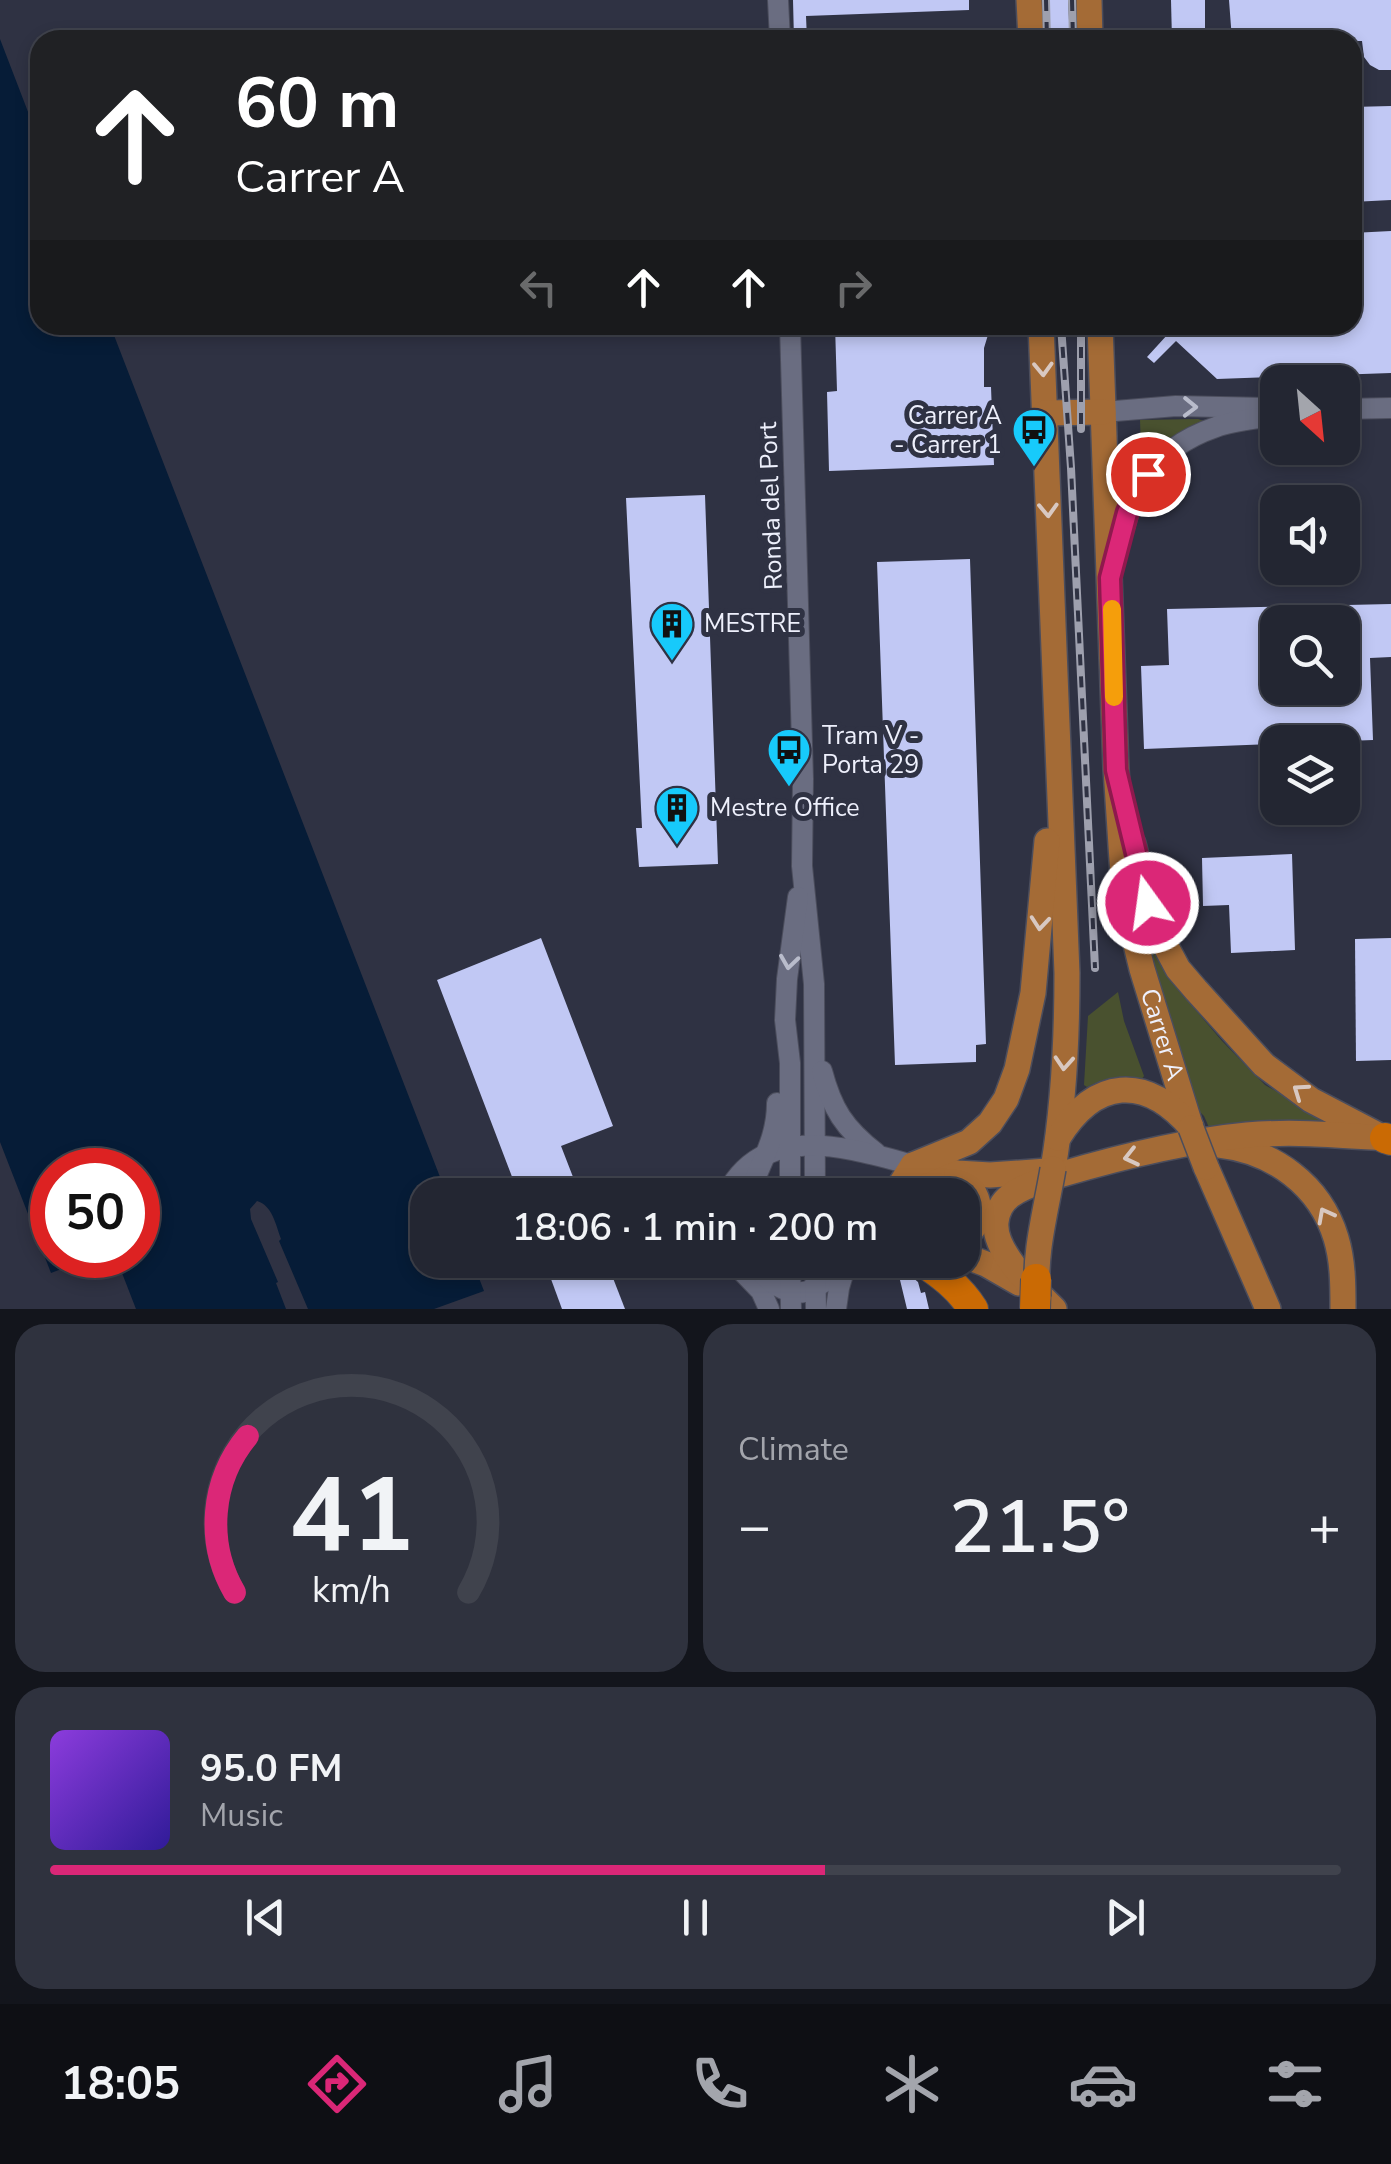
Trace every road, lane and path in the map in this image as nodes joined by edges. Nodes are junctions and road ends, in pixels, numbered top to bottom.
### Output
1 (778, 0) edge
2 (1029, 0) edge
3 (1088, 0) edge
4 (780, 30) edge
5 (1030, 30) edge
6 (1090, 30) edge
7 (790, 335) edge
8 (1041, 335) edge
9 (1100, 335) edge
10 (1391, 408) edge
11 (1360, 409) edge
12 (1260, 411) edge
13 (1044, 412) junction
14 (1104, 412) junction
15 (1260, 416) edge
16 (1110, 578) junction
17 (1054, 686) junction
18 (1116, 770) junction
19 (802, 866) junction
20 (784, 1020) junction
21 (814, 1039) junction
22 (1191, 1136) junction
23 (1058, 1138) junction
24 (1388, 1139) edge
25 (814, 1145) junction
26 (789, 1146) junction
27 (767, 1155) junction
28 (881, 1157) junction
29 (913, 1165) junction
30 (1082, 1168) junction
31 (957, 1174) junction
32 (736, 1178) edge
33 (756, 1178) edge
34 (790, 1178) edge
35 (815, 1178) edge
36 (905, 1178) edge
37 (961, 1178) edge
38 (980, 1263) edge
39 (748, 1278) edge
40 (767, 1278) edge
41 (816, 1278) edge
42 (828, 1278) edge
43 (843, 1278) edge
44 (946, 1278) edge
45 (816, 1287) junction
46 (791, 1300) edge
47 (1043, 1303) edge
48 (770, 1309) edge
49 (816, 1309) edge
50 (836, 1309) edge
51 (973, 1309) edge
52 (1268, 1309) edge
53 (1342, 1309) edge

1 - 4 street
2 - 5 main road
3 - 6 main road
7 - 19 street, Ronda del Port
8 -> 13 main road
9 - 14 main road, Carrer A
10 - 11 street
14 -> 12 street
13 - 14 main road
13 -> 17 main road
14 - 16 main road, Carrer A
15 - 16 street
16 - 18 main road, Carrer A
17 -> 23 main road
17 -> 29 main road
18 - 22 main road, Carrer A
24 -> 18 main road
19 -> 20 street, Ronda del Port
19 - 21 street, Ronda del Port
20 - 26 street, Ronda del Port
20 - 27 street
21 - 25 street, Ronda del Port
21 - 28 street
22 - 23 main road
22 - 24 main road
22 -> 30 main road
22 - 52 main road, Carrer A, bridge
53 -> 22 main road
23 - 47 main road, bridge
25 - 26 street
25 - 28 street
25 - 35 street, Ronda del Port
26 - 27 street
26 - 34 street, Ronda del Port
27 - 32 street
27 - 33 street
28 - 29 street
29 - 31 main road
29 - 36 main road
30 - 31 main road
30 - 47 main road
31 - 37 main road
38 - 47 main road
39 - 48 street
40 - 46 street
41 - 45 street
42 - 45 street
43 - 50 street
44 - 51 highway
45 - 46 street
45 - 49 street

